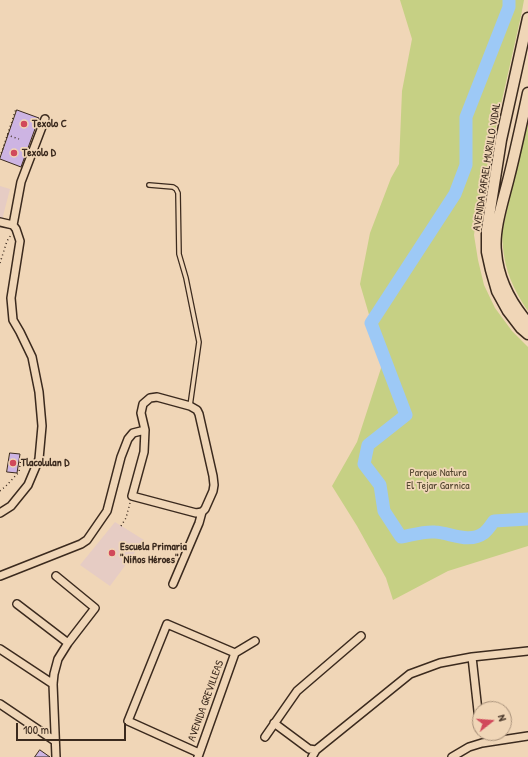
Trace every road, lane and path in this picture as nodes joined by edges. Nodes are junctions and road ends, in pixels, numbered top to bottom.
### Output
1 (528, 18) edge
2 (528, 93) edge
3 (16, 109) dead end
4 (45, 119) dead end
5 (7, 135) junction
6 (19, 139) dead end
7 (0, 157) edge
8 (149, 185) dead end
9 (0, 222) edge
10 (14, 227) junction
11 (0, 263) edge
12 (528, 323) edge
13 (528, 334) edge
14 (190, 406) junction
15 (145, 430) junction
16 (21, 457) dead end
17 (0, 490) edge
18 (132, 496) junction
19 (202, 512) junction
20 (0, 513) edge
21 (121, 526) dead end
22 (0, 576) edge
23 (56, 576) dead end
24 (173, 584) dead end
25 (17, 604) dead end
26 (361, 636) dead end
27 (256, 641) dead end
28 (68, 643) junction
29 (0, 649) edge
30 (528, 651) edge
31 (235, 653) junction
32 (472, 657) junction
33 (53, 684) junction
34 (477, 701) edge
35 (0, 704) edge
36 (274, 723) junction
37 (528, 736) edge
38 (265, 737) dead end
39 (55, 741) junction
40 (482, 743) joint
41 (316, 750) junction
42 (199, 755) edge
43 (56, 757) edge
44 (312, 757) edge
45 (452, 757) edge

1 - 13 main road, AVENIDA RAFAEL MURILLO VIDAL
2 - 12 main road, AVENIDA RAFAEL MURILLO VIDAL
3 - 5 path
4 - 10 street
5 - 6 path
5 - 7 path
8 - 14 lane
9 - 10 street
10 - 11 path
10 - 20 street
14 - 15 street
14 - 19 street
15 - 18 street
15 - 22 street
16 - 17 path
18 - 19 street
18 - 21 path
19 - 24 street
23 - 28 street
25 - 28 street
26 - 36 street
27 - 31 street
28 - 33 street
29 - 33 street
30 - 32 street
31 - 42 street, AVENIDA GREVILLEAS
31 - 42 street
32 - 34 street
32 - 41 street
33 - 39 street
35 - 39 street
36 - 38 street
36 - 41 street
37 - 40 street
39 - 43 street
40 - 45 street
41 - 44 street

